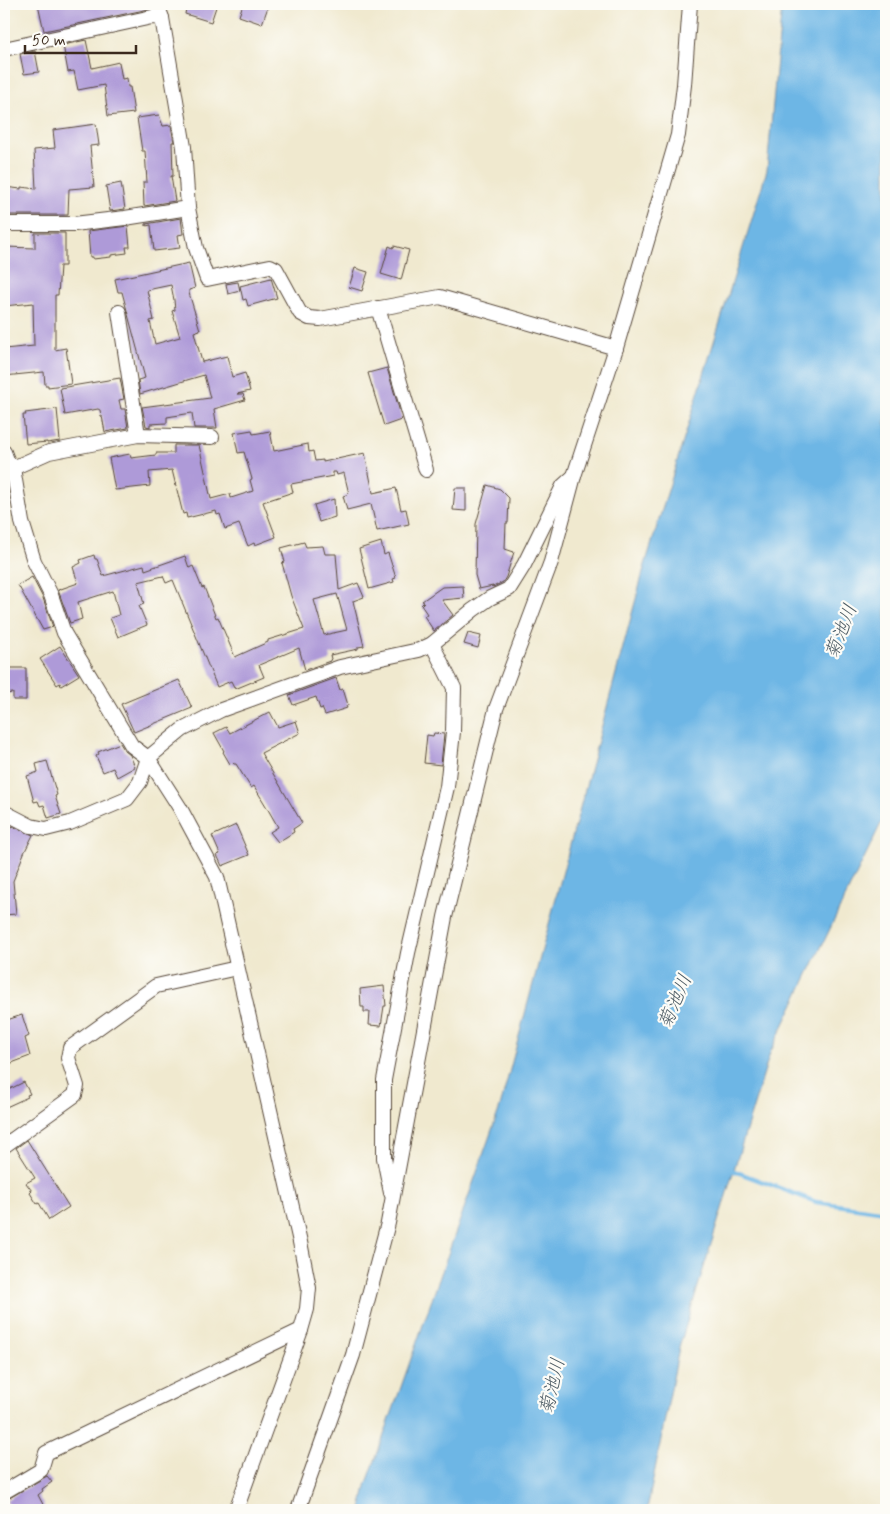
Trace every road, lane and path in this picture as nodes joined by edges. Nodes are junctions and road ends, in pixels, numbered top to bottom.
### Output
1 (157, 4) edge
2 (690, 4) edge
3 (162, 18) junction
4 (4, 49) edge
5 (188, 208) junction
6 (4, 224) edge
7 (378, 308) junction
8 (120, 312) dead end
9 (616, 348) junction
10 (138, 435) junction
11 (212, 437) dead end
12 (4, 452) edge
13 (13, 468) junction
14 (426, 470) dead end
15 (574, 476) junction
16 (432, 644) junction
17 (148, 758) junction
18 (4, 812) edge
19 (237, 968) junction
20 (4, 1146) edge
21 (392, 1198) junction
22 (301, 1330) junction
23 (4, 1492) edge
24 (236, 1510) edge
25 (298, 1510) edge

1 - 3 street
2 - 9 street
3 - 4 street
3 - 5 street
5 - 6 street
5 - 7 street
7 - 9 street
7 - 14 street
8 - 10 street
9 - 15 street
10 - 11 street
10 - 13 street
12 - 13 street
13 - 17 street
15 - 16 street
15 - 21 street
16 - 17 street
16 - 21 street
17 - 18 street
17 - 19 street
19 - 20 street
19 - 22 street
21 - 25 street
22 - 23 street
22 - 24 street

